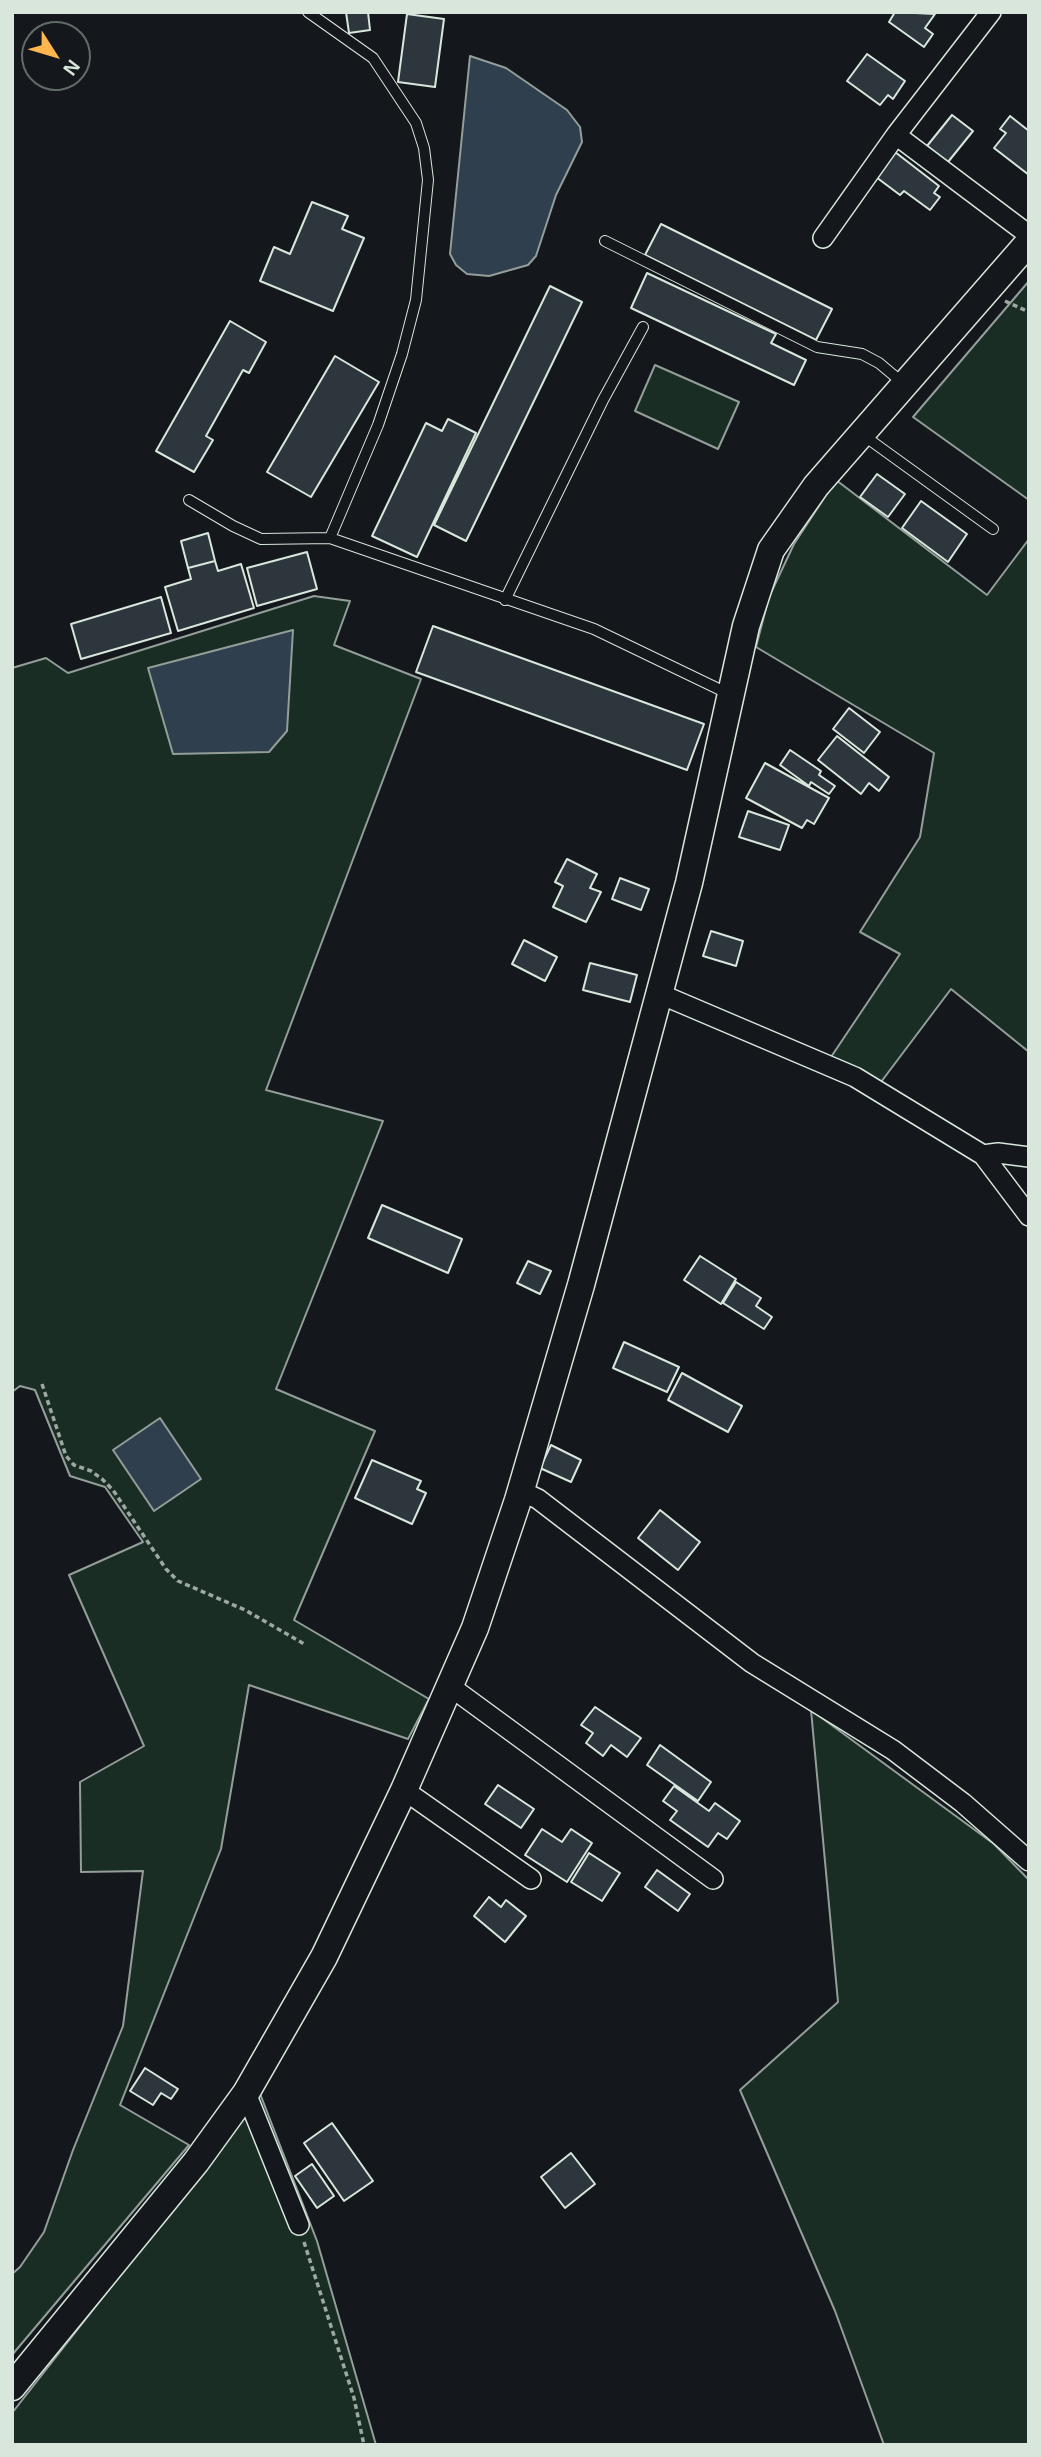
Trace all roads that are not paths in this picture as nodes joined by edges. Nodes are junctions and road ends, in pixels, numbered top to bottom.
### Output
1 (308, 12) edge
2 (991, 12) edge
3 (896, 135) junction
4 (1029, 235) edge
5 (823, 238) dead end
6 (605, 241) dead end
7 (1029, 242) edge
8 (643, 327) dead end
9 (904, 384) junction
10 (861, 433) junction
11 (189, 500) dead end
12 (993, 529) dead end
13 (330, 538) junction
14 (505, 600) junction
15 (730, 694) junction
16 (660, 994) junction
17 (983, 1154) junction
18 (1029, 1157) edge
19 (1029, 1216) edge
20 (521, 1491) junction
21 (451, 1686) junction
22 (404, 1790) junction
23 (1029, 1861) edge
24 (531, 1879) dead end
25 (713, 1879) dead end
26 (246, 2093) junction
27 (299, 2225) road end
28 (12, 2387) edge

1 - 13 lane
2 - 3 street
3 - 4 street
3 - 5 street
6 - 9 lane
7 - 9 street
8 - 14 lane
9 - 10 street
10 - 12 lane
10 - 15 street
11 - 13 lane
13 - 14 lane
14 - 15 lane
15 - 16 street
16 - 17 street
16 - 20 street
17 - 18 street
17 - 19 street
20 - 21 street
20 - 23 street
21 - 22 street
21 - 25 street
22 - 24 street
22 - 26 street
26 - 27 street
26 - 28 street

